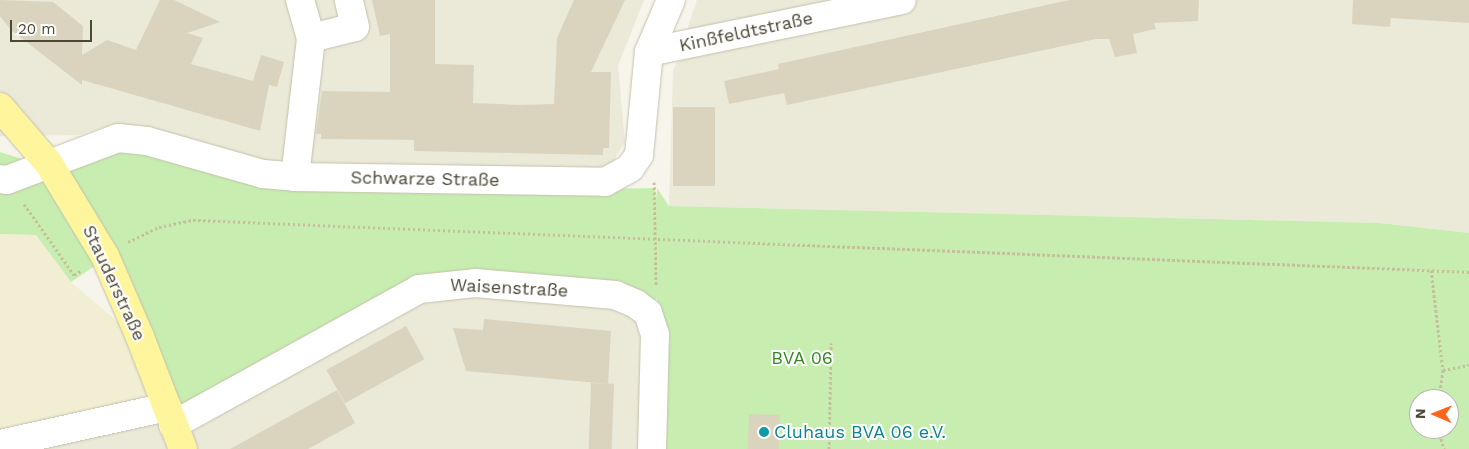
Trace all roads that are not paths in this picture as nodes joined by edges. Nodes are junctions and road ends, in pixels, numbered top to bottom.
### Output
1 (300, 0) edge
2 (349, 0) edge
3 (671, 0) edge
4 (902, 0) edge
5 (311, 38) junction
6 (649, 52) junction
7 (0, 107) edge
8 (49, 164) junction
9 (295, 177) junction
10 (4, 179) edge
11 (174, 427) edge
12 (0, 444) edge
13 (652, 449) edge

1 - 5 street
2 - 5 street
3 - 6 street
4 - 6 street, Kinßfeldtstraße
5 - 9 street
6 - 9 street, Schwarze Straße
7 - 8 main road, Stauderstraße
8 - 9 street, Schwarze Straße
8 - 10 street
8 - 11 main road, Stauderstraße
11 - 12 street
11 - 13 street, Waisenstraße

